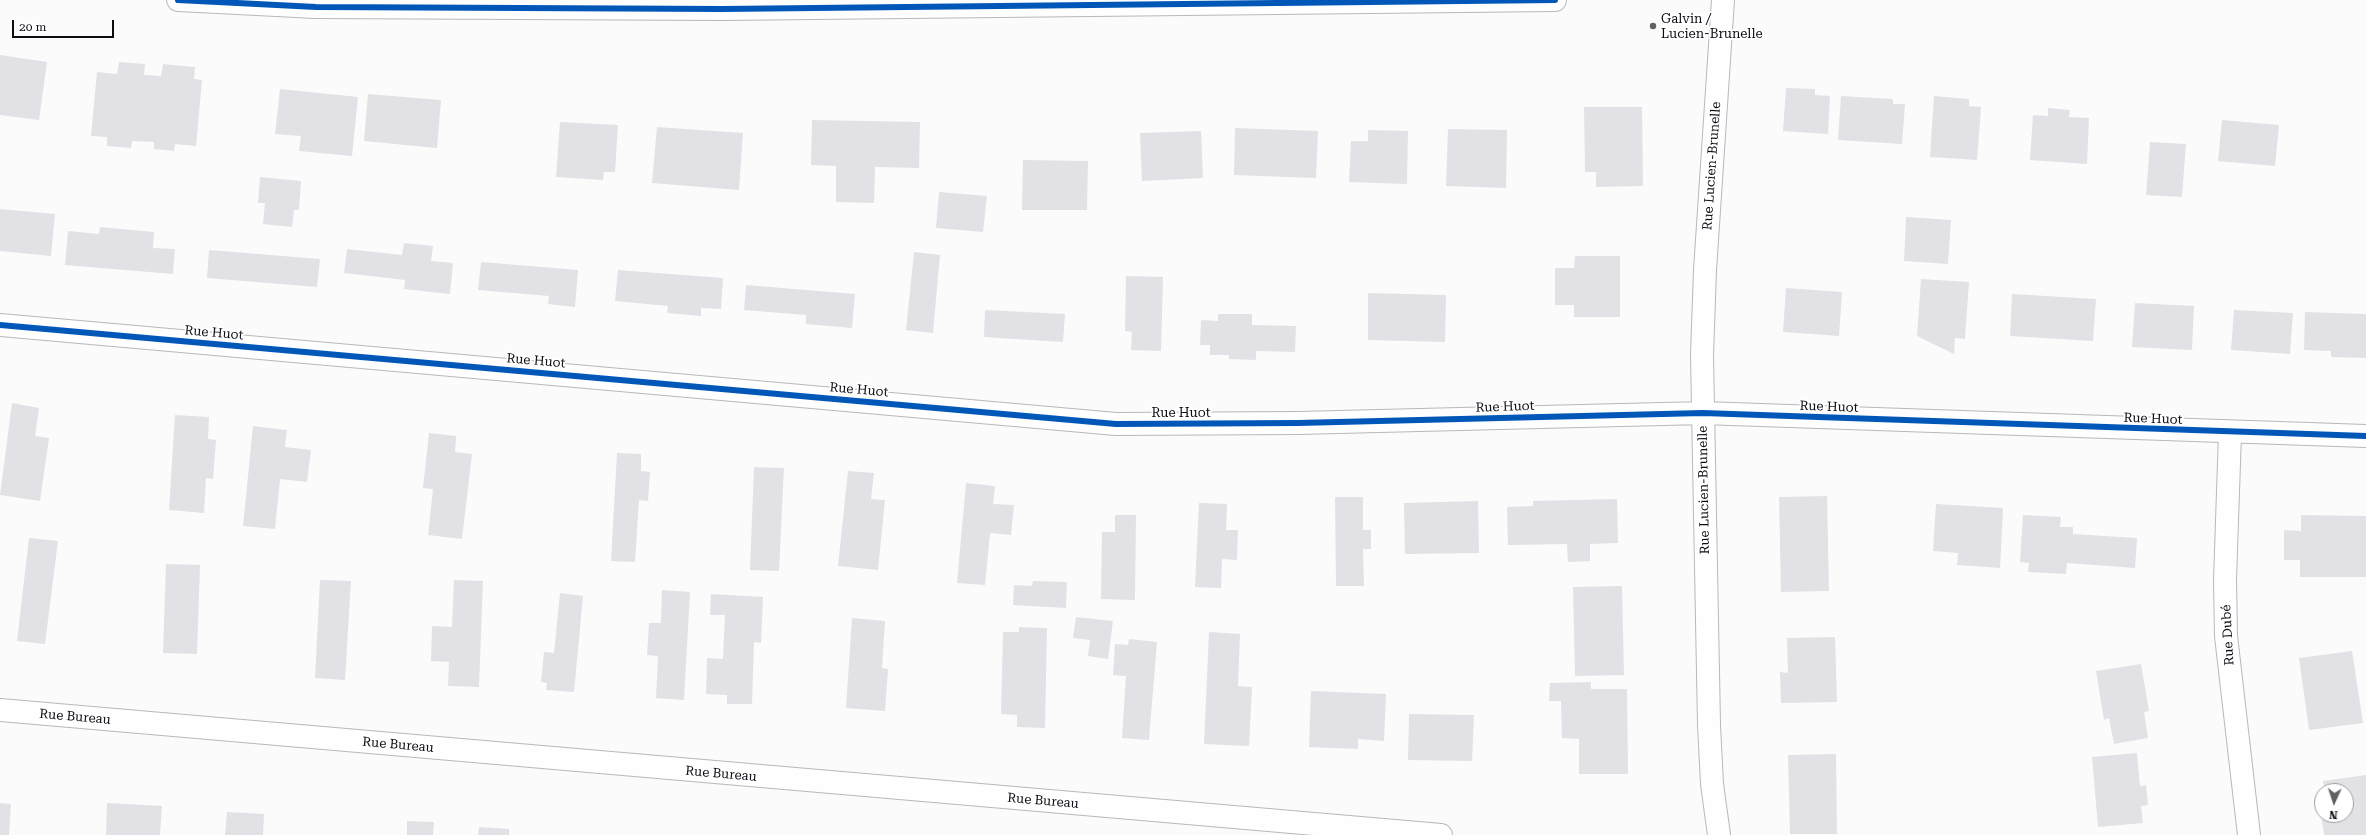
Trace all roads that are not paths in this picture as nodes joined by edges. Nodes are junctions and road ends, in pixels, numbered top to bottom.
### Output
1 (178, 0) edge
2 (1555, 0) edge
3 (1723, 0) edge
4 (0, 325) edge
5 (1702, 413) junction
6 (2230, 433) junction
7 (2366, 436) edge
8 (0, 710) edge
9 (1441, 835) edge
10 (1719, 835) edge
11 (2249, 835) edge

1 - 2 street
3 - 5 street, Rue Lucien-Brunelle
4 - 5 street, Rue Huot
5 - 6 street, Rue Huot
5 - 10 street, Rue Lucien-Brunelle
6 - 7 street, Rue Huot
6 - 11 street, Rue Dubé
8 - 9 street, Rue Bureau

